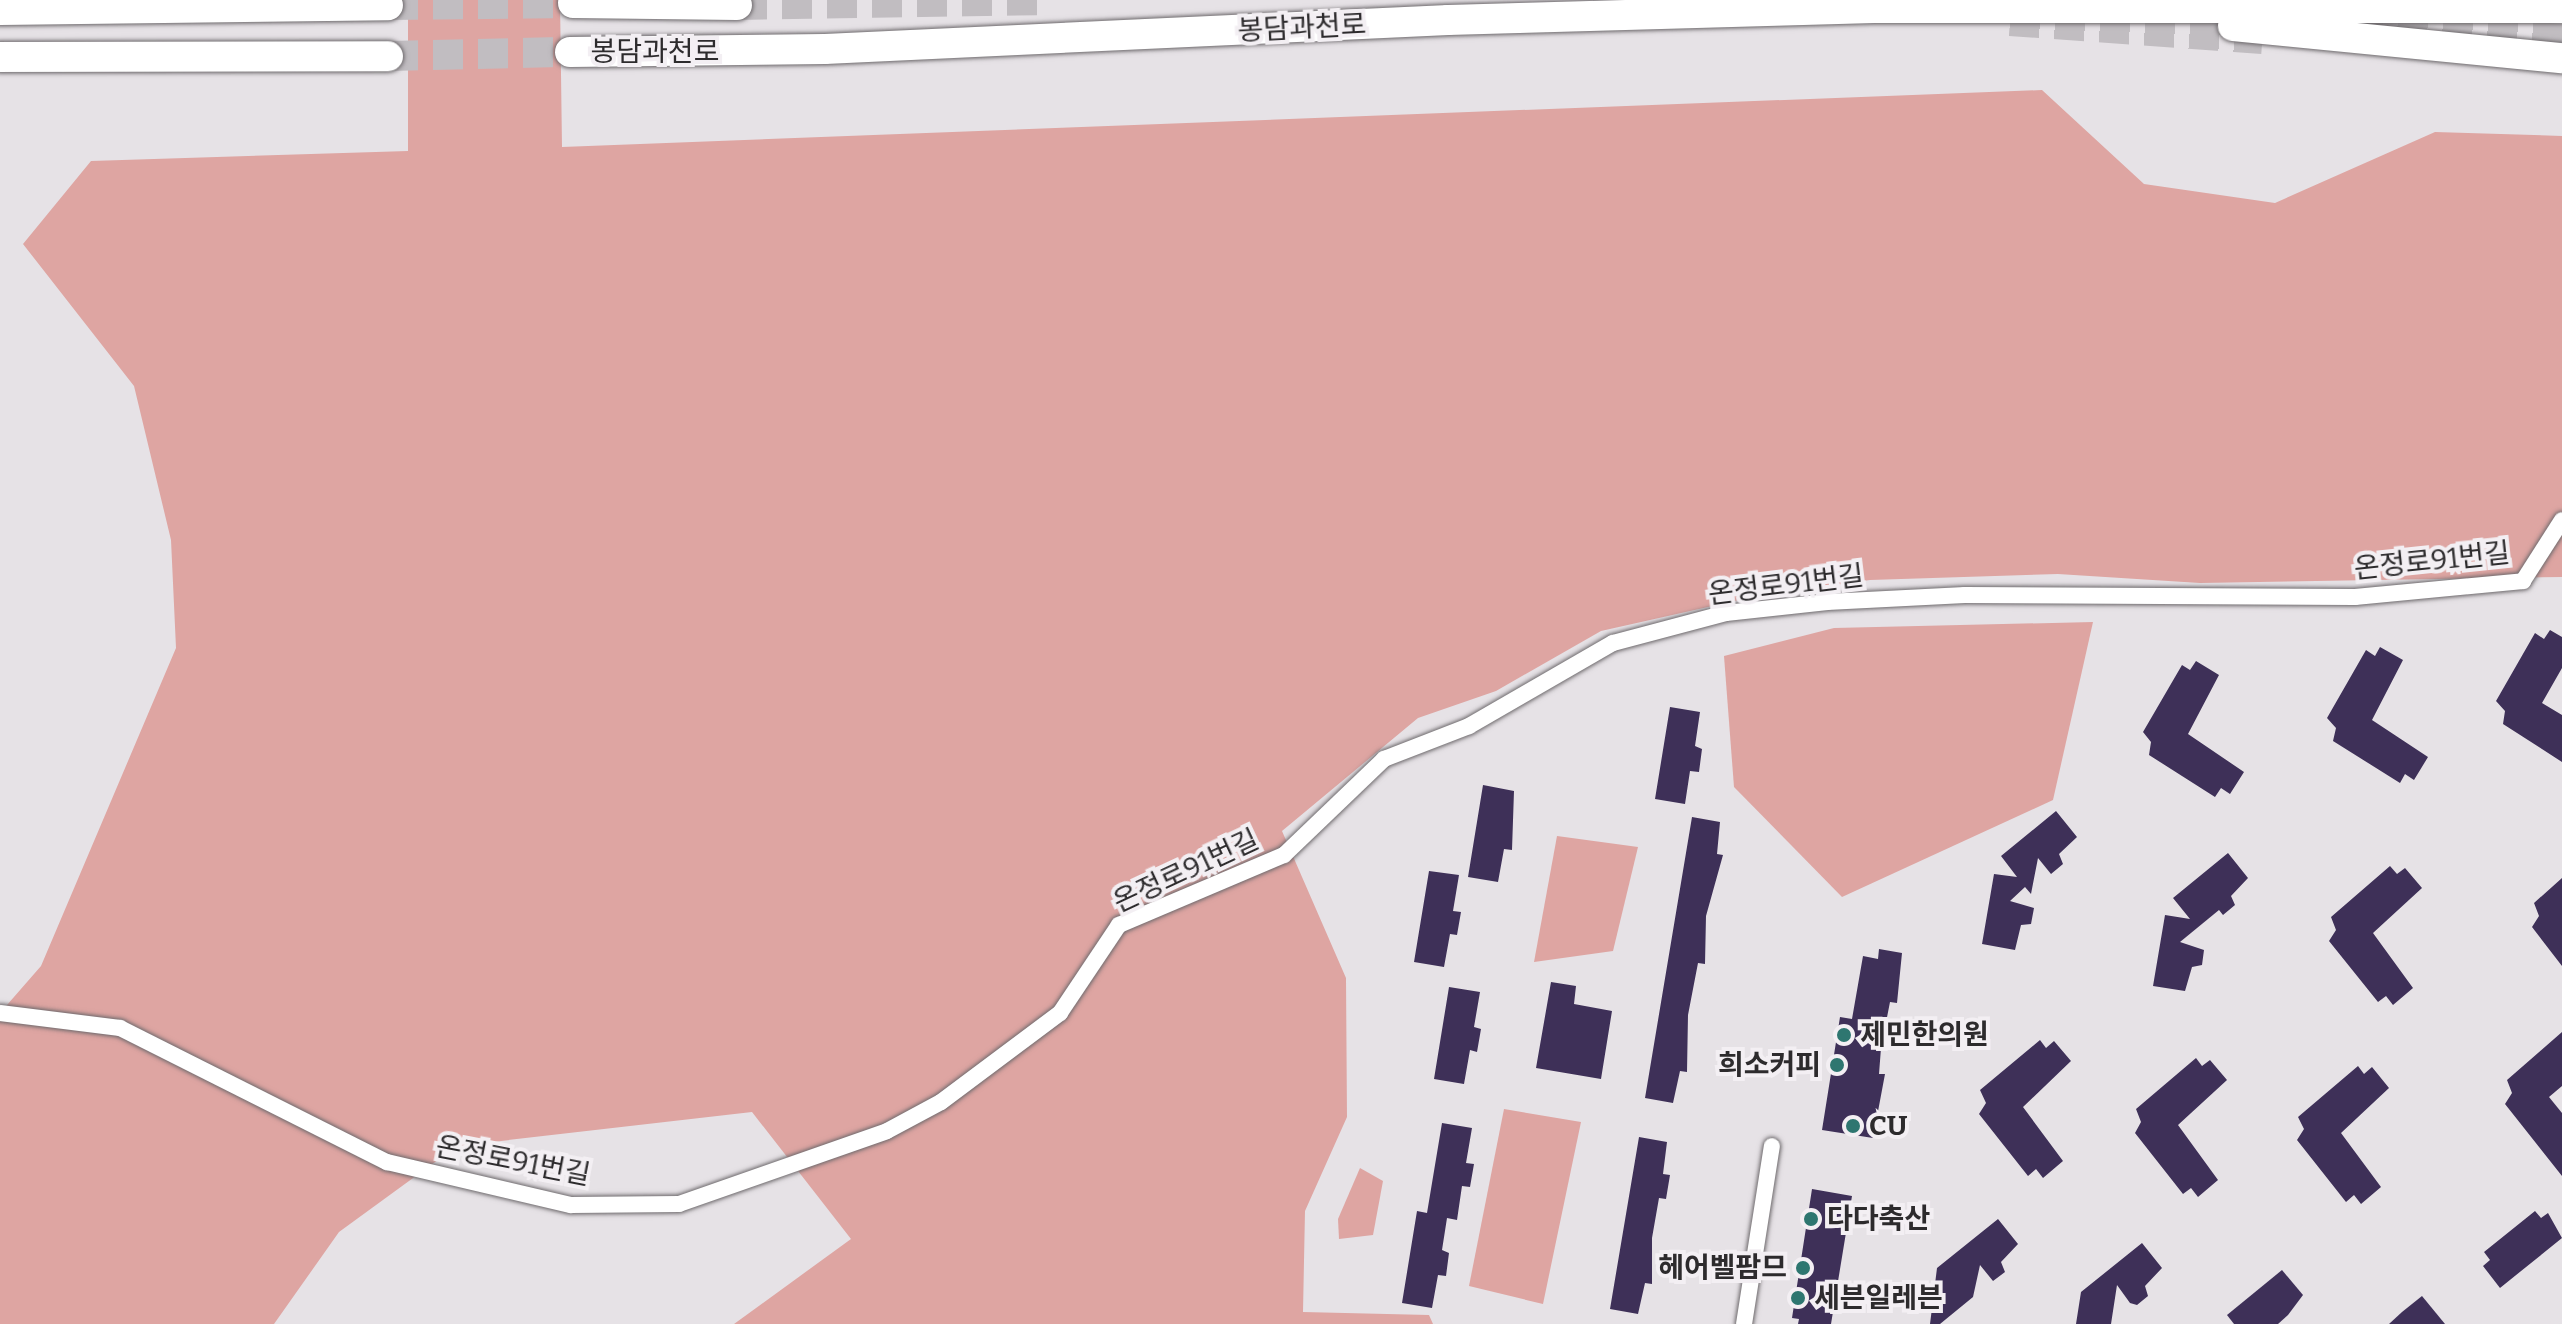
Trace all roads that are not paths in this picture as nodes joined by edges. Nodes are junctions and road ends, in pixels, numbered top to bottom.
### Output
1 (573, 3) dead end
2 (388, 5) dead end
3 (737, 5) dead end
4 (2562, 8) edge
5 (0, 10) edge
6 (2120, 12) junction
7 (570, 52) tunnel mouth
8 (388, 56) tunnel mouth
9 (0, 57) edge
10 (2562, 58) edge
11 (2562, 520) edge
12 (0, 1013) edge
13 (1772, 1146) dead end
14 (1744, 1324) edge

1 - 3 highway
2 - 5 highway
4 - 6 highway, 봉담과천로
6 - 7 highway, 봉담과천로
6 - 10 highway
8 - 9 highway
11 - 12 street, 온정로91번길
13 - 14 street

